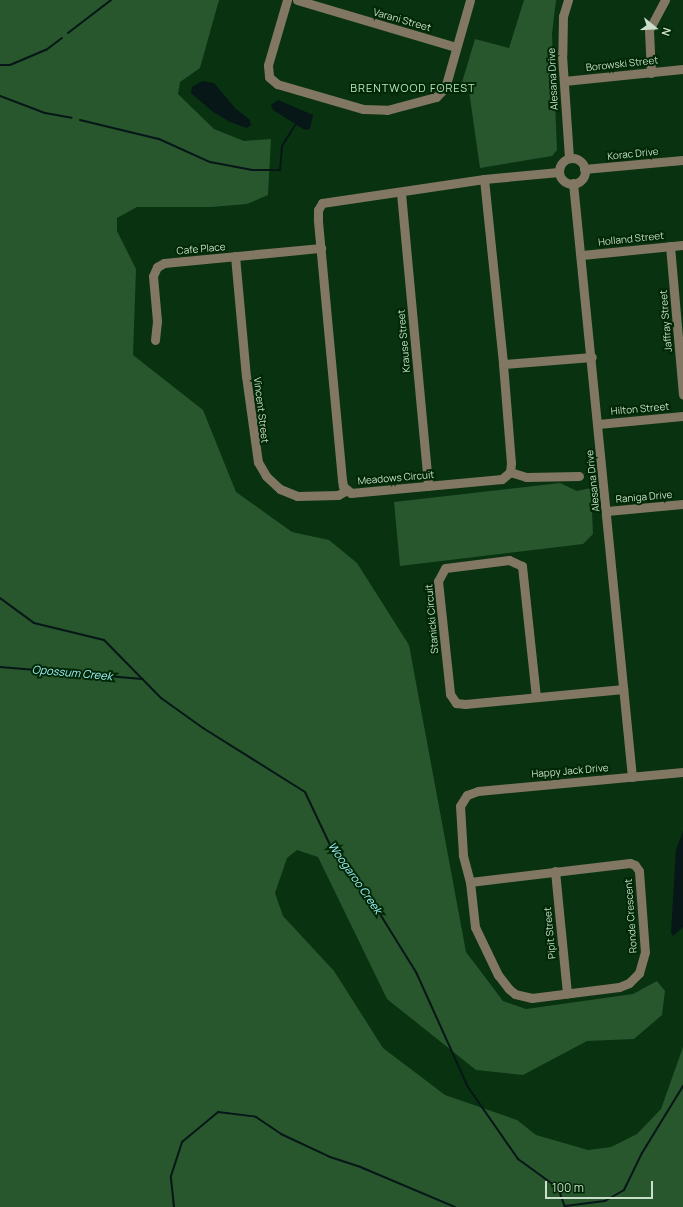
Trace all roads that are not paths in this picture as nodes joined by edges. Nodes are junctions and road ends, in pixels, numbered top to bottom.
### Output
1 (287, 0) edge
2 (296, 0) edge
3 (470, 0) edge
4 (568, 0) edge
5 (665, 0) edge
6 (456, 47) junction
7 (683, 69) edge
8 (651, 73) junction
9 (564, 81) junction
10 (569, 158) junction
11 (683, 160) edge
12 (584, 169) junction
13 (559, 172) junction
14 (484, 179) junction
15 (573, 184) junction
16 (401, 193) junction
17 (683, 245) edge
18 (670, 246) junction
19 (321, 248) junction
20 (582, 255) junction
21 (235, 256) junction
22 (680, 332) edge
23 (154, 340) dead end
24 (592, 357) junction
25 (503, 364) junction
26 (683, 394) edge
27 (683, 416) edge
28 (598, 424) junction
29 (510, 472) junction
30 (579, 476) dead end
31 (428, 486) junction
32 (347, 490) junction
33 (683, 504) edge
34 (607, 511) junction
35 (623, 689) junction
36 (536, 697) junction
37 (683, 772) edge
38 (632, 777) junction
39 (463, 800) joint
40 (555, 871) junction
41 (470, 882) junction
42 (567, 993) junction

1 - 6 street
2 - 6 street, Varani Street
3 - 6 street
4 - 9 street, Alesana Drive
5 - 8 street
7 - 8 street, Borowski Street
8 - 9 street, Borowski Street
9 - 10 street, Alesana Drive
10 - 12 street
10 - 13 street
11 - 12 street, Korac Drive
12 - 15 street
13 - 14 street, Meadows Circuit
13 - 15 street
14 - 16 street, Meadows Circuit
14 - 25 street
15 - 20 street, Alesana Drive
16 - 19 street, Meadows Circuit
16 - 31 street, Krause Street
17 - 18 street, Holland Street
18 - 20 street, Holland Street
18 - 22 street, Jaffray Street
19 - 21 street, Cafe Place
19 - 32 street, Meadows Circuit
20 - 24 street, Alesana Drive
21 - 23 street, Cafe Place
21 - 32 street, Vincent Street
22 - 26 street, Jaffray Street
24 - 25 street
24 - 28 street, Alesana Drive
25 - 29 street
27 - 28 street, Hilton Street
28 - 34 street, Alesana Drive
29 - 30 street
29 - 31 street, Meadows Circuit
31 - 32 street, Meadows Circuit
33 - 34 street, Raniga Drive
34 - 35 street, Alesana Drive
35 - 36 street, Stanicki Circuit
35 - 38 street, Alesana Drive
36 - 36 street, Stanicki Circuit
37 - 38 street, Happy Jack Drive
38 - 39 street, Happy Jack Drive
39 - 41 street, Ronde Crescent
40 - 41 street, Ronde Crescent
40 - 42 street, Pipit Street
40 - 42 street, Ronde Crescent
41 - 42 street, Ronde Crescent

